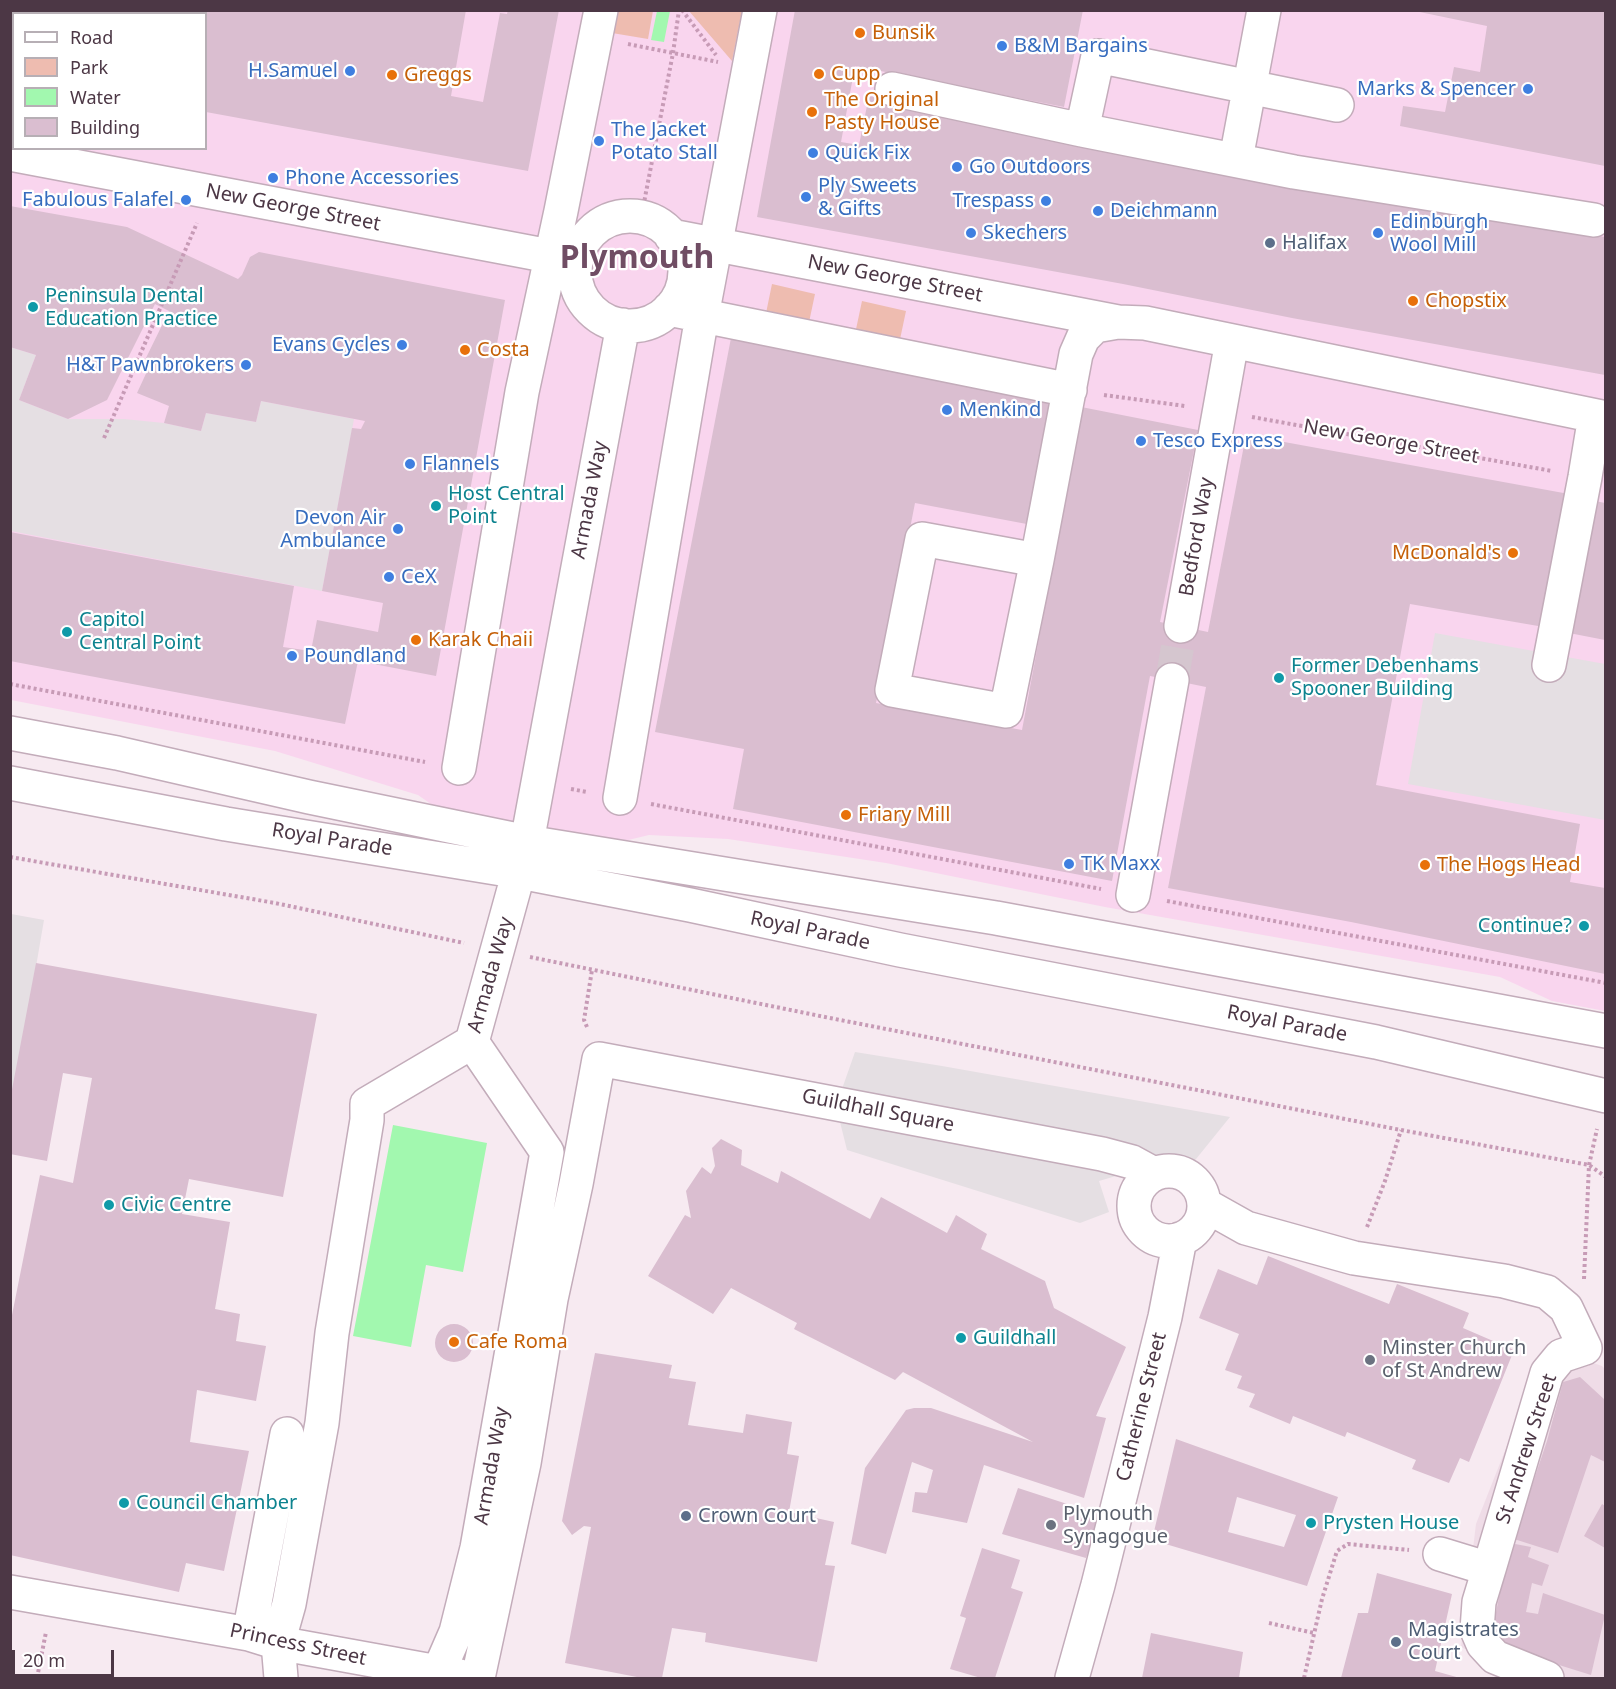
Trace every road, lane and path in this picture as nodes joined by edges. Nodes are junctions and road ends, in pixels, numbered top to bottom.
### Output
1 (679, 10) edge
2 (760, 10) edge
3 (1264, 10) edge
4 (598, 23) edge
5 (673, 54) junction
6 (749, 68) junction
7 (1250, 87) junction
8 (892, 89) dead end
9 (1338, 105) dead end
10 (1082, 130) junction
11 (10, 154) edge
12 (1236, 159) junction
13 (210, 192) junction
14 (640, 218) junction
15 (1594, 220) dead end
16 (671, 236) junction
17 (715, 245) junction
18 (563, 259) junction
19 (669, 309) junction
20 (702, 316) junction
21 (1118, 322) junction
22 (623, 325) junction
23 (1232, 341) junction
24 (1070, 390) junction
25 (1220, 411) junction
26 (1600, 417) edge
27 (104, 438) dead end
28 (1585, 477) junction
29 (1037, 560) junction
30 (1181, 626) tunnel mouth
31 (1548, 665) dead end
32 (1172, 680) tunnel mouth
33 (10, 684) edge
34 (10, 733) edge
35 (459, 768) joint
36 (10, 783) edge
37 (620, 798) dead end
38 (749, 822) dead end
39 (10, 857) edge
40 (524, 857) junction
41 (1133, 895) junction
42 (498, 951) junction
43 (592, 970) junction
44 (1605, 983) edge
45 (1605, 1031) edge
46 (472, 1042) junction
47 (599, 1059) junction
48 (1605, 1096) edge
49 (1401, 1130) junction
50 (1589, 1165) junction
51 (1154, 1174) junction
52 (1605, 1176) edge
53 (1205, 1205) junction
54 (1180, 1239) junction
55 (1354, 1258) junction
56 (1584, 1280) dead end
57 (1595, 1353) edge
58 (287, 1434) dead end
59 (1440, 1554) joint
60 (1489, 1569) junction
61 (10, 1592) edge
62 (53, 1600) junction
63 (1269, 1623) dead end
64 (1314, 1633) junction
65 (263, 1639) junction
66 (437, 1676) edge
67 (37, 1678) edge
68 (281, 1678) edge
69 (478, 1678) edge
70 (1072, 1678) edge
71 (1304, 1678) edge
72 (1547, 1678) edge

1 - 5 path
2 - 6 street
3 - 7 street
4 - 5 path
4 - 18 street
5 - 6 path
5 - 14 path
6 - 17 street
7 - 9 street
7 - 10 street
7 - 12 street
8 - 10 street
10 - 12 street
11 - 13 street, New George Street
12 - 15 street
13 - 18 street, New George Street
13 - 27 path
14 - 16 street
14 - 18 street
16 - 17 street, New George Street
16 - 19 street
17 - 20 street
17 - 21 street, New George Street
18 - 22 street
18 - 35 street
19 - 20 street
19 - 22 street
20 - 24 street
20 - 37 street
21 - 23 street, New George Street
21 - 24 street, New George Street
22 - 40 street, Armada Way
23 - 25 street, Bedford Way
23 - 26 street, New George Street
24 - 25 path, New George Street
24 - 29 street
25 - 28 path, New George Street
25 - 30 street, Bedford Way
26 - 28 street
28 - 31 street
29 - 29 street
32 - 41 street
33 - 35 path
34 - 40 street, Royal Parade
36 - 40 street, Royal Parade
38 - 41 path
39 - 42 path
40 - 42 street, Armada Way
40 - 45 street, Royal Parade
40 - 48 street, Royal Parade
41 - 44 path
42 - 43 path
42 - 46 street, Armada Way
43 - 47 path
43 - 49 path
46 - 65 street
46 - 66 street, Armada Way
47 - 51 street, Guildhall Square
47 - 69 street, Armada Way
49 - 50 path
49 - 55 path
50 - 52 path
50 - 56 path
51 - 53 street
51 - 54 street
53 - 54 street
53 - 55 street
54 - 70 street, Catherine Street
55 - 57 street
57 - 60 street, St Andrew Street
58 - 65 street
59 - 60 street
59 - 64 path
60 - 72 street, St Andrew Street
61 - 62 street, Princess Street
62 - 65 street, Princess Street
62 - 67 path
63 - 64 path
64 - 71 path
65 - 66 street, Princess Street
65 - 68 street
66 - 69 street, Princess Street

